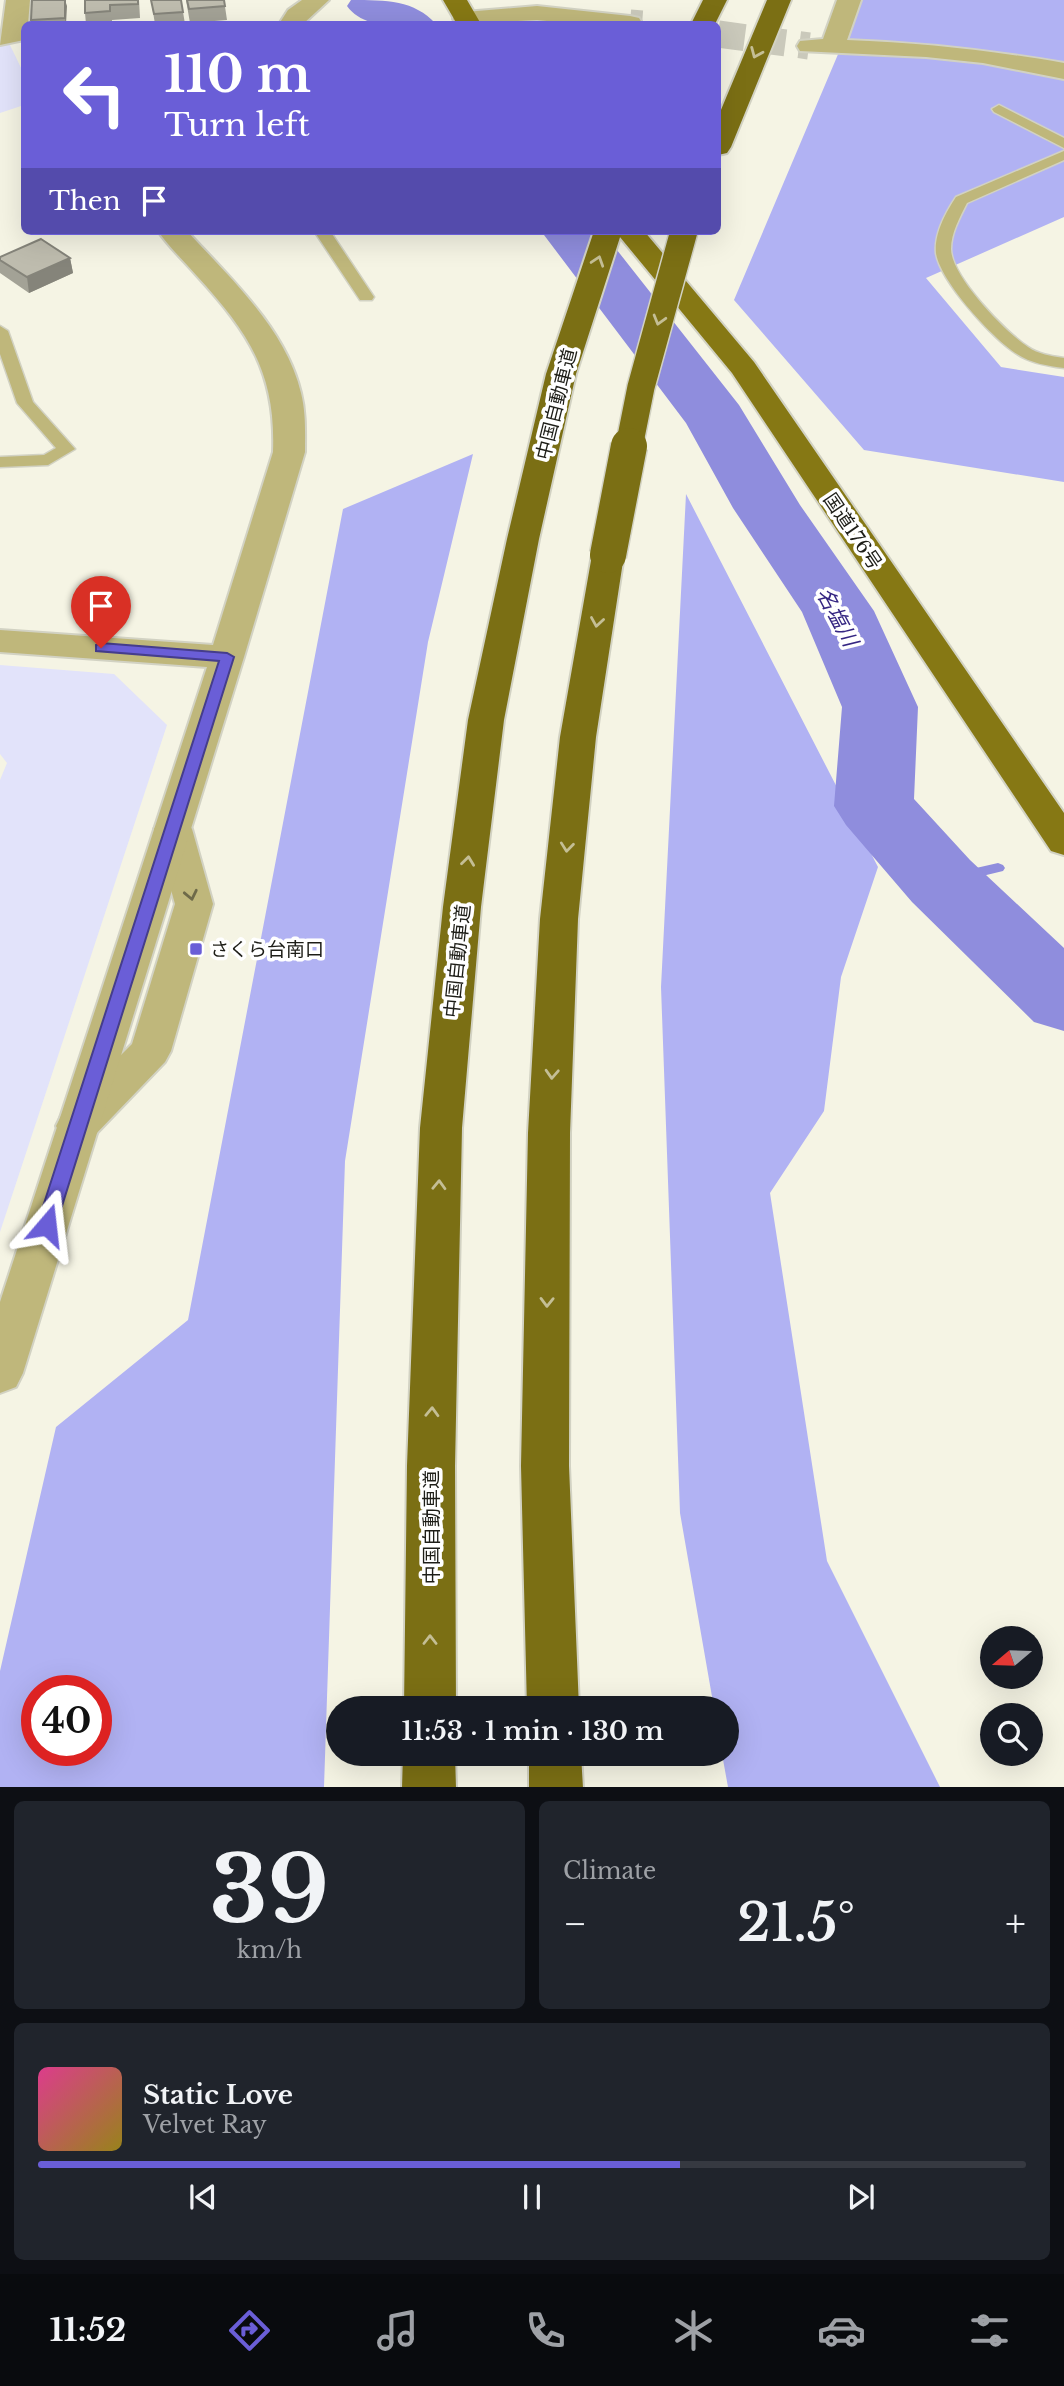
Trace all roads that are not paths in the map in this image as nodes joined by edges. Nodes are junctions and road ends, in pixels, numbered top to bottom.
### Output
1 (317, 0) edge
2 (715, 0) edge
3 (779, 0) edge
4 (849, 0) edge
5 (23, 1) edge
6 (463, 14) edge
7 (293, 21) edge
8 (612, 21) edge
9 (704, 21) edge
10 (13, 37) edge
11 (1064, 71) edge
12 (999, 109) dead end
13 (721, 139) edge
14 (1064, 144) edge
15 (1064, 155) edge
16 (175, 235) edge
17 (325, 235) edge
18 (607, 235) edge
19 (632, 235) edge
20 (683, 235) edge
21 (366, 298) dead end
22 (0, 331) edge
23 (1064, 363) edge
24 (0, 462) edge
25 (0, 640) edge
26 (227, 657) junction
27 (1064, 842) edge
28 (0, 1373) edge
29 (430, 1696) edge
30 (554, 1696) edge
31 (429, 1766) edge
32 (555, 1766) edge
33 (429, 1787) edge
34 (556, 1787) edge

1 - 7 street
2 - 9 highway
3 -> 13 highway
4 - 11 street
5 - 10 street
6 - 8 street
12 - 14 lane
15 - 23 lane
16 - 26 street
17 - 21 lane
29 -> 18 highway, 中国自動車道
19 - 27 highway, 国道176号
20 -> 30 highway, bridge
22 - 24 lane
25 - 26 street
26 - 28 street
31 - 33 highway
32 - 34 highway

